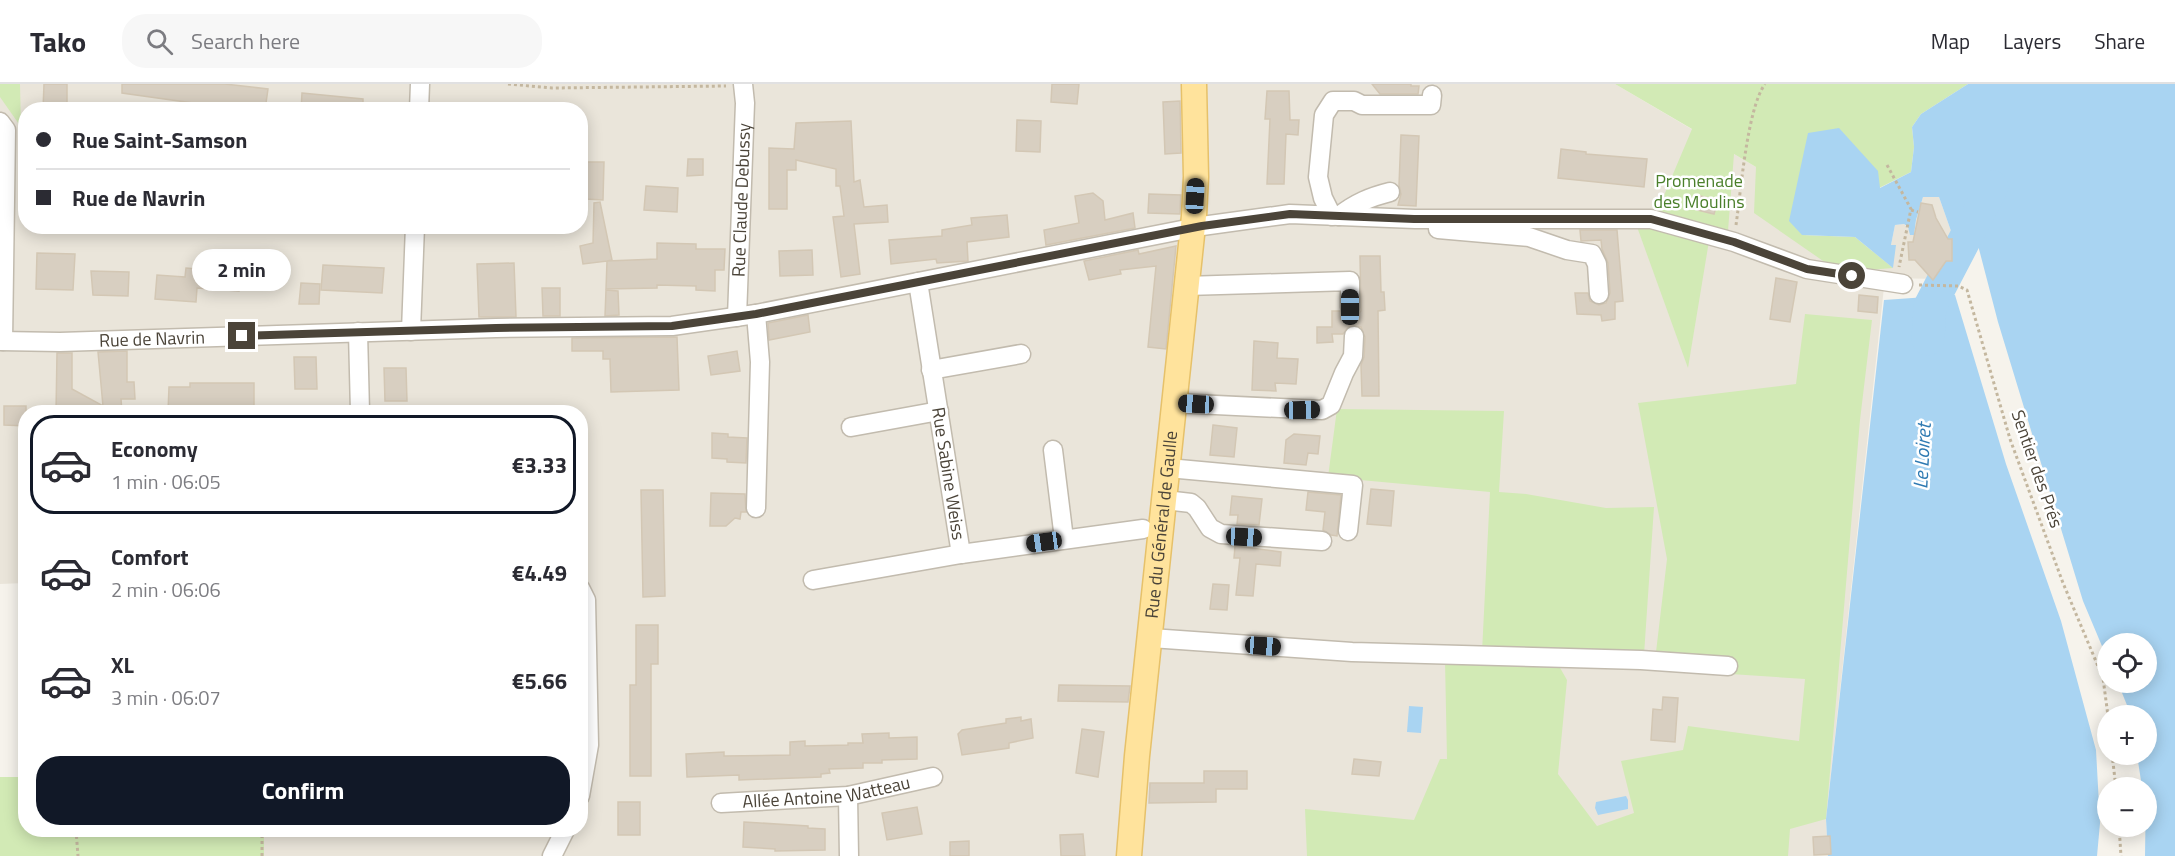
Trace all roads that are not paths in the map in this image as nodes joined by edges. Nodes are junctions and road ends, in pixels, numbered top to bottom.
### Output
1 (420, 84) edge
2 (1194, 84) edge
3 (743, 85) edge
4 (1432, 95) dead end
5 (419, 102) edge
6 (0, 122) edge
7 (1390, 192) dead end
8 (1336, 216) junction
9 (1414, 219) junction
10 (1193, 228) junction
11 (415, 234) edge
12 (918, 282) junction
13 (1900, 284) road end
14 (1186, 286) junction
15 (1599, 294) dead end
16 (1350, 307) dead end
17 (756, 314) junction
18 (737, 317) junction
19 (411, 331) junction
20 (358, 333) junction
21 (1354, 336) dead end
22 (2, 341) edge
23 (1021, 354) dead end
24 (931, 370) junction
25 (360, 405) edge
26 (1174, 408) junction
27 (939, 411) junction
28 (1268, 419) dead end
29 (850, 427) dead end
30 (1053, 450) dead end
31 (1168, 468) junction
32 (1165, 500) junction
33 (756, 508) dead end
34 (1143, 529) dead end
35 (1348, 531) dead end
36 (1064, 539) junction
37 (1322, 541) dead end
38 (961, 554) junction
39 (813, 580) dead end
40 (1151, 638) junction
41 (1728, 666) dead end
42 (933, 777) dead end
43 (848, 796) junction
44 (721, 803) dead end
45 (562, 837) edge
46 (552, 856) edge
47 (849, 856) edge
48 (1129, 856) edge

1 - 5 street
2 - 10 main road, Rue du Général de Gaulle
3 - 18 street, Rue Claude Debussy
4 - 8 street
6 - 22 street
7 - 8 street
8 - 9 street, Rue de Navrin
8 - 10 street, Rue de Navrin
9 - 13 street, Rue de Navrin
9 - 15 street
10 - 12 street, Rue de Navrin
10 - 14 main road, Rue du Général de Gaulle
11 - 19 street
12 - 17 street, Rue de Navrin
12 - 24 street, Rue Sabine Weiss
14 - 16 street
14 - 26 main road, Rue du Général de Gaulle
17 - 18 street, Rue de Navrin
17 - 33 street
18 - 19 street, Rue de Navrin
19 - 20 street, Rue de Navrin
20 - 22 street, Rue de Navrin
20 - 25 street
21 - 26 street
23 - 24 street
24 - 27 street, Rue Sabine Weiss
26 - 28 street
26 - 31 main road, Rue du Général de Gaulle
27 - 29 street
27 - 38 street, Rue Sabine Weiss
30 - 36 street
31 - 32 main road, Rue du Général de Gaulle
31 - 35 street
32 - 37 street
32 - 40 main road, Rue du Général de Gaulle
34 - 36 street, Rue Sabine Weiss
36 - 38 street, Rue Sabine Weiss
38 - 39 street
40 - 41 street
40 - 48 main road, Rue du Général de Gaulle
42 - 43 street, Allée Antoine Watteau
43 - 44 street, Allée Antoine Watteau
43 - 47 street
45 - 46 street

